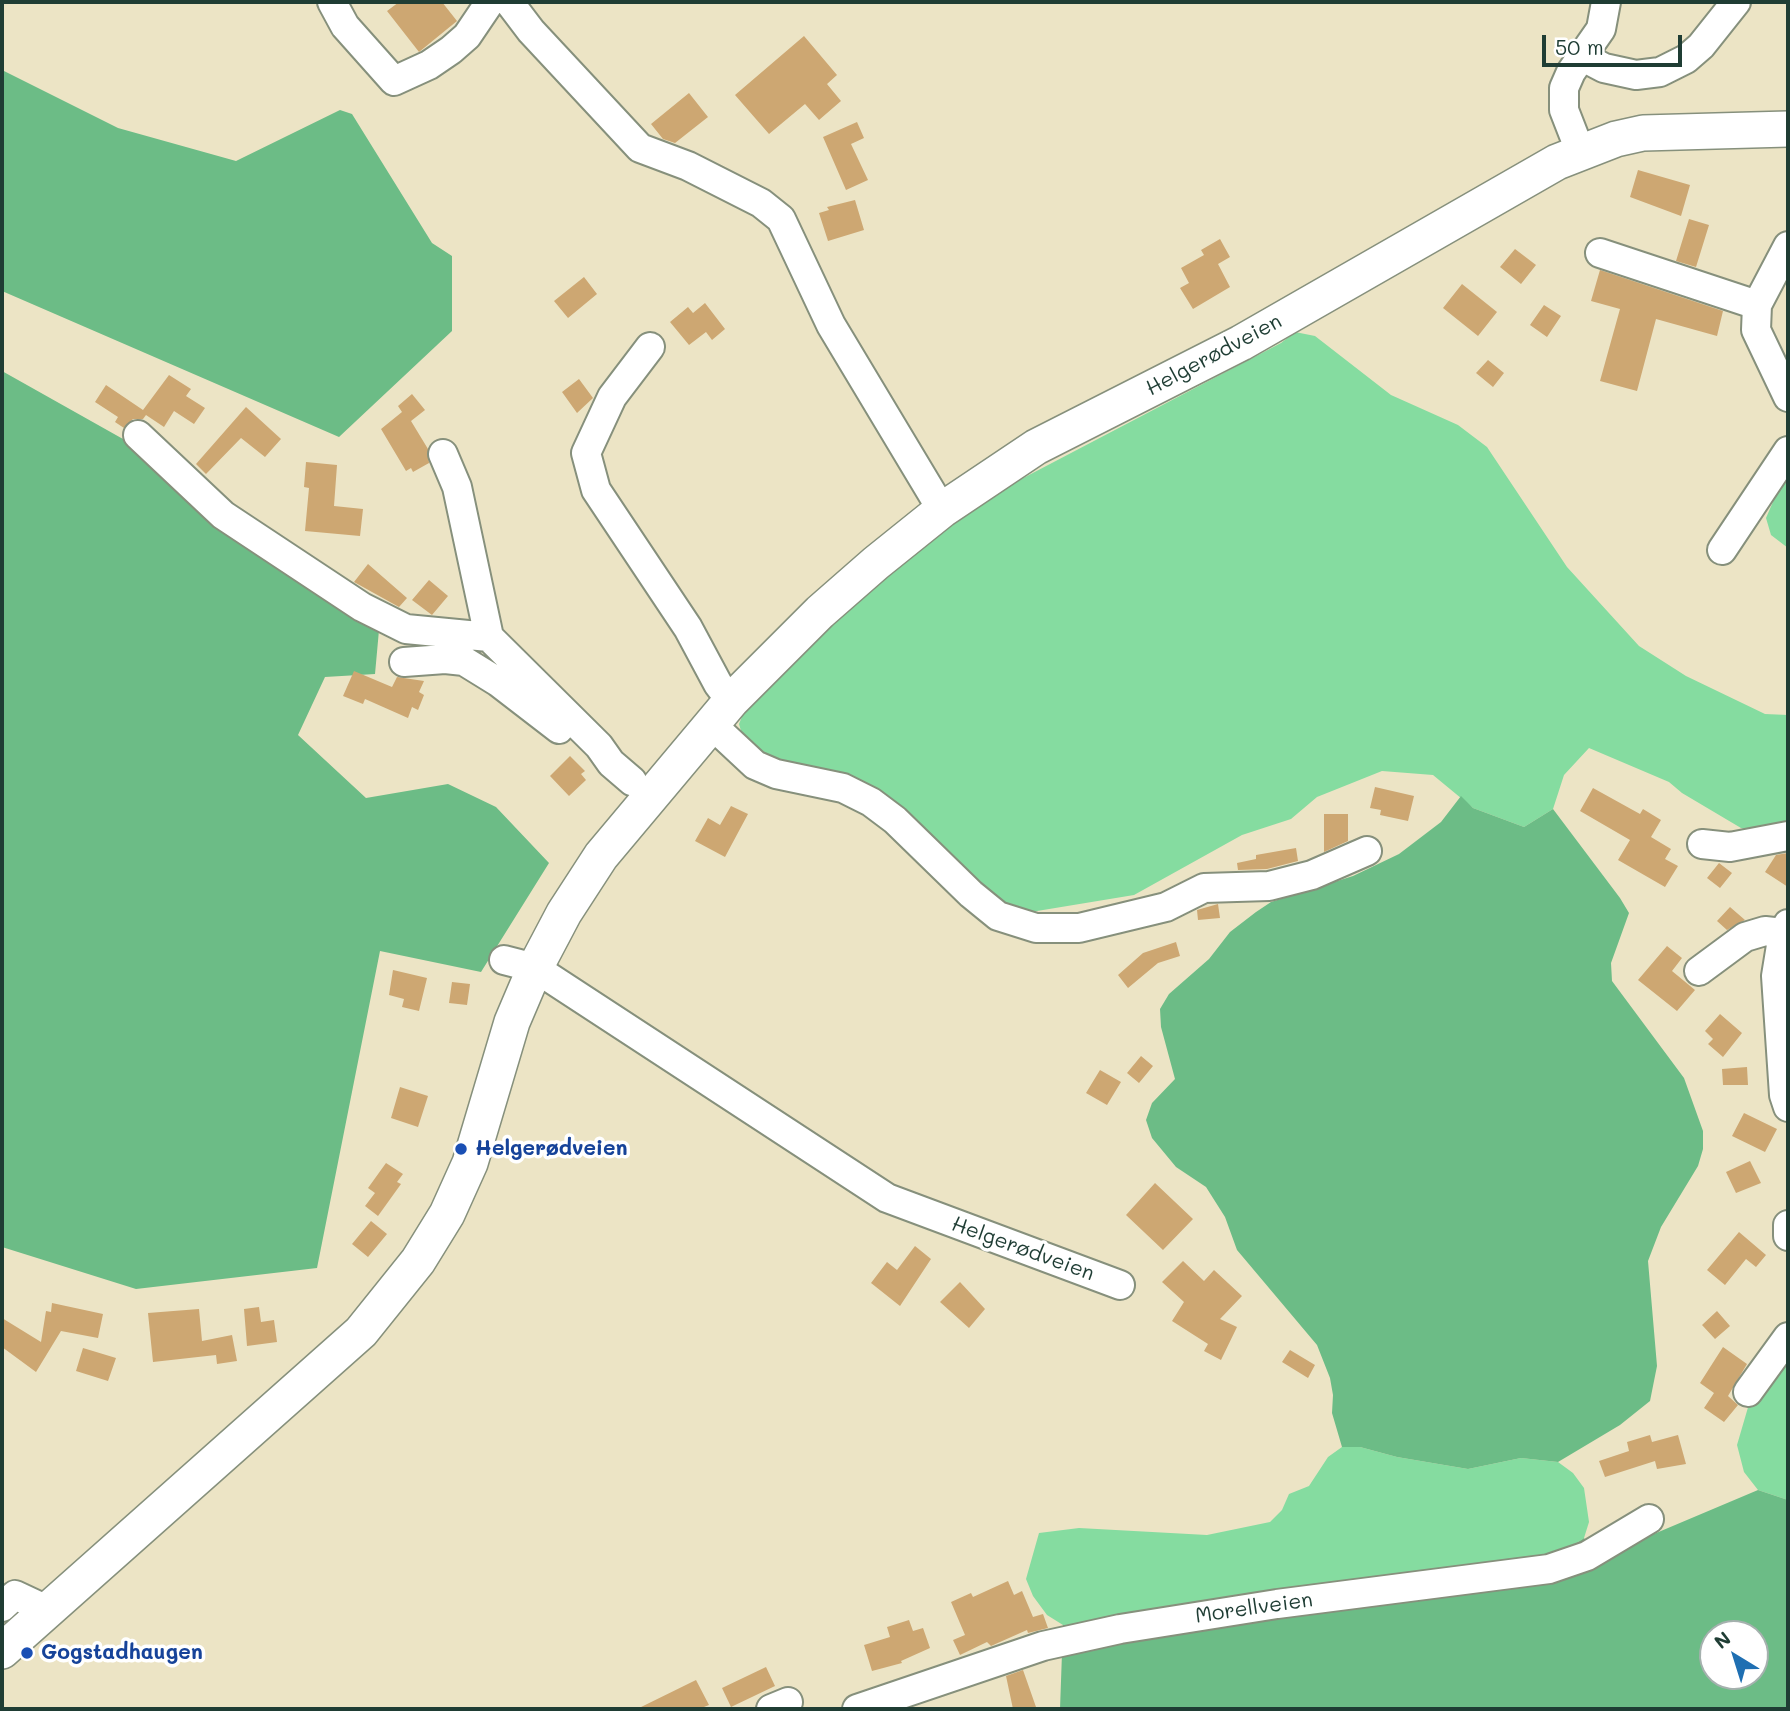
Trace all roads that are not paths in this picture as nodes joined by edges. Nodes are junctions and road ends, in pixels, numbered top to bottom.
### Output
1 (332, 2) edge
2 (490, 2) edge
3 (509, 2) edge
4 (1606, 2) edge
5 (1717, 2) edge
6 (1736, 2) edge
7 (1713, 33) junction
8 (1583, 57) junction
9 (1788, 130) edge
10 (1580, 151) junction
11 (1788, 246) edge
12 (1600, 253) dead end
13 (1757, 305) junction
14 (650, 347) dead end
15 (1788, 397) edge
16 (138, 435) dead end
17 (1788, 451) edge
18 (443, 454) dead end
19 (942, 510) junction
20 (1722, 551) dead end
21 (489, 637) junction
22 (404, 662) dead end
23 (721, 713) junction
24 (1788, 836) edge
25 (1702, 844) dead end
26 (1367, 851) dead end
27 (1786, 928) edge
28 (519, 964) junction
29 (1699, 971) dead end
30 (1788, 1107) edge
31 (1120, 1285) dead end
32 (1788, 1337) edge
33 (1748, 1392) dead end
34 (1649, 1519) dead end
35 (2, 1607) edge
36 (47, 1610) junction
37 (2, 1651) edge
38 (857, 1709) edge

1 - 2 street
3 - 19 street
4 - 8 street
5 - 7 street
6 - 7 street
7 - 8 street
8 - 10 street
9 - 10 main road, Helgerødveien
10 - 19 main road, Helgerødveien
11 - 13 street
12 - 13 street
13 - 15 street
14 - 23 street
16 - 21 street
17 - 20 street
18 - 21 street
19 - 23 main road, Helgerødveien
21 - 22 street
23 - 26 street
23 - 28 main road, Helgerødveien
24 - 25 street
27 - 29 street
27 - 30 street
28 - 31 street, Helgerødveien
28 - 36 main road, Helgerødveien
32 - 33 street
34 - 38 street, Morellveien
35 - 36 street
36 - 37 main road, Helgerødveien

